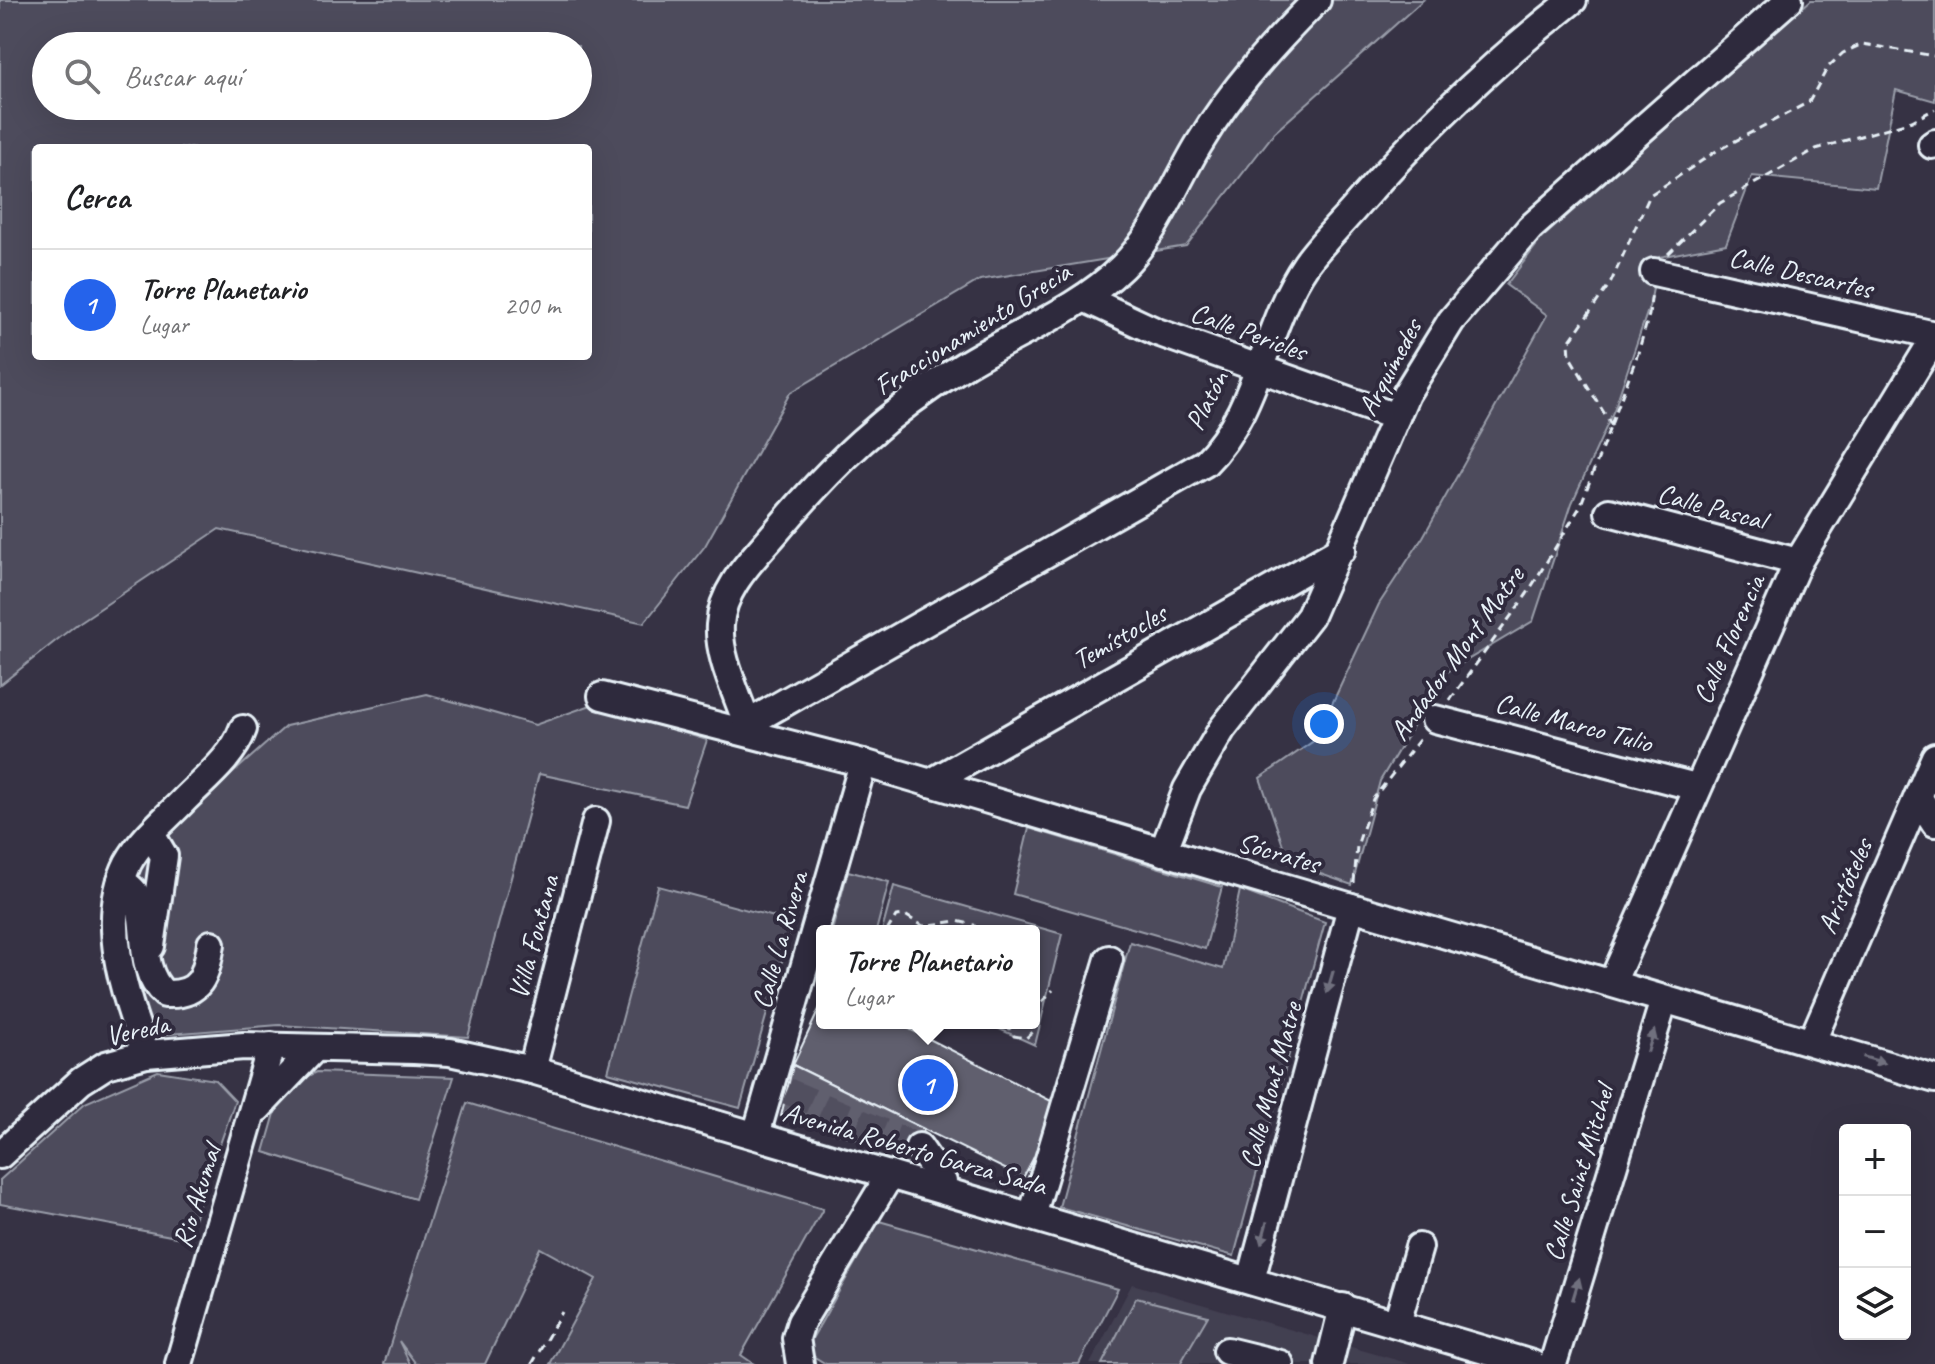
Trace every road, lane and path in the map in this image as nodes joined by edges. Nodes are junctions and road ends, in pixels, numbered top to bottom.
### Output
1 (1317, 0) edge
2 (1573, 0) edge
3 (1789, 0) edge
4 (1935, 56) edge
5 (1935, 109) edge
6 (1654, 272) junction
7 (1084, 298) junction
8 (1935, 336) edge
9 (1257, 368) junction
10 (1396, 417) junction
11 (1612, 426) junction
12 (1609, 512) dead end
13 (1342, 549) junction
14 (1798, 562) junction
15 (602, 696) dead end
16 (1435, 719) junction
17 (746, 728) junction
18 (243, 729) dead end
19 (1935, 757) edge
20 (863, 763) junction
21 (930, 783) junction
22 (1696, 787) junction
23 (1918, 797) junction
24 (596, 821) dead end
25 (1935, 823) edge
26 (158, 845) junction
27 (1163, 852) junction
28 (128, 887) junction
29 (1351, 907) junction
30 (821, 925) edge
31 (891, 925) edge
32 (921, 925) edge
33 (930, 925) edge
34 (974, 925) edge
35 (816, 943) edge
36 (211, 944) dead end
37 (1109, 959) dead end
38 (148, 962) junction
39 (1612, 983) junction
40 (1053, 990) dead end
41 (1664, 1000) junction
42 (1040, 1004) edge
43 (1010, 1029) edge
44 (1033, 1029) edge
45 (1812, 1041) junction
46 (271, 1046) junction
47 (314, 1049) junction
48 (146, 1054) junction
49 (532, 1070) junction
50 (1935, 1079) edge
51 (255, 1111) junction
52 (756, 1135) junction
53 (919, 1147) tunnel mouth
54 (0, 1155) edge
55 (890, 1175) junction
56 (942, 1190) junction
57 (1032, 1216) junction
58 (1419, 1247) dead end
59 (1251, 1280) junction
60 (1343, 1307) junction
61 (562, 1312) dead end
62 (1397, 1323) junction
63 (1227, 1351) dead end
64 (179, 1364) edge
65 (532, 1364) edge
66 (800, 1364) edge
67 (1280, 1364) edge
68 (1329, 1364) edge
69 (1532, 1364) edge
70 (1553, 1364) edge

1 - 7 street, Fraccionamiento Grecia
2 - 9 street, Platón
3 - 10 street, Arquímedes
4 - 11 path
5 - 6 path
6 - 8 street, Calle Descartes
6 - 11 path, Andador Mont Matre
7 - 9 street, Calle Pericles
7 - 17 street, Fraccionamiento Grecia
8 - 14 street, Calle Florencia
9 - 10 street, Calle Pericles
9 - 17 street, Platón
10 - 13 street, Arquímedes
11 - 16 path, Andador Mont Matre
12 - 14 street, Calle Pascal
13 - 21 street, Temístocles
13 - 27 street, Arquímedes
14 - 22 street, Calle Florencia
15 - 17 street, Sócrates
16 - 22 street, Calle Marco Tulio
16 - 29 path, Andador Mont Matre
17 - 20 street, Sócrates
18 - 26 street
19 - 23 street, Aristóteles
20 - 21 street, Sócrates
20 - 30 street, Calle La Rivera
21 - 27 street, Sócrates
22 - 39 street, Calle Florencia
23 - 25 street
23 - 45 street, Aristóteles
24 - 49 street, Villa Fontana
26 - 28 street
26 - 38 street
27 - 29 street, Sócrates
28 - 38 street
28 - 48 street
29 - 39 street, Sócrates
29 -> 59 street, Calle Mont Matre
31 - 32 path
33 - 34 path
35 - 52 street, Calle La Rivera
36 - 38 street
37 - 57 street
39 - 41 street, Sócrates
40 - 42 path
41 - 45 street, Sócrates
70 -> 41 street, Calle Saint Mitchel
43 - 44 path
45 -> 50 street, Sócrates
46 - 47 street, Avenida Roberto Garza Sada
46 - 48 street, Vereda
46 - 51 street, Rio Akumal
47 - 49 street, Avenida Roberto Garza Sada
47 - 51 street
48 - 54 street, Vereda
49 - 52 street, Avenida Roberto Garza Sada
51 - 64 street, Rio Akumal
52 - 55 street, Avenida Roberto Garza Sada
53 - 56 street
55 - 56 street, Avenida Roberto Garza Sada
55 - 66 street
56 - 57 street, Avenida Roberto Garza Sada
57 - 59 street, Avenida Roberto Garza Sada
58 - 62 street
59 - 60 street, Avenida Roberto Garza Sada
60 - 62 street, Avenida Roberto Garza Sada
60 - 68 street
61 - 65 path
62 - 69 street, Avenida Roberto Garza Sada
63 - 67 street

